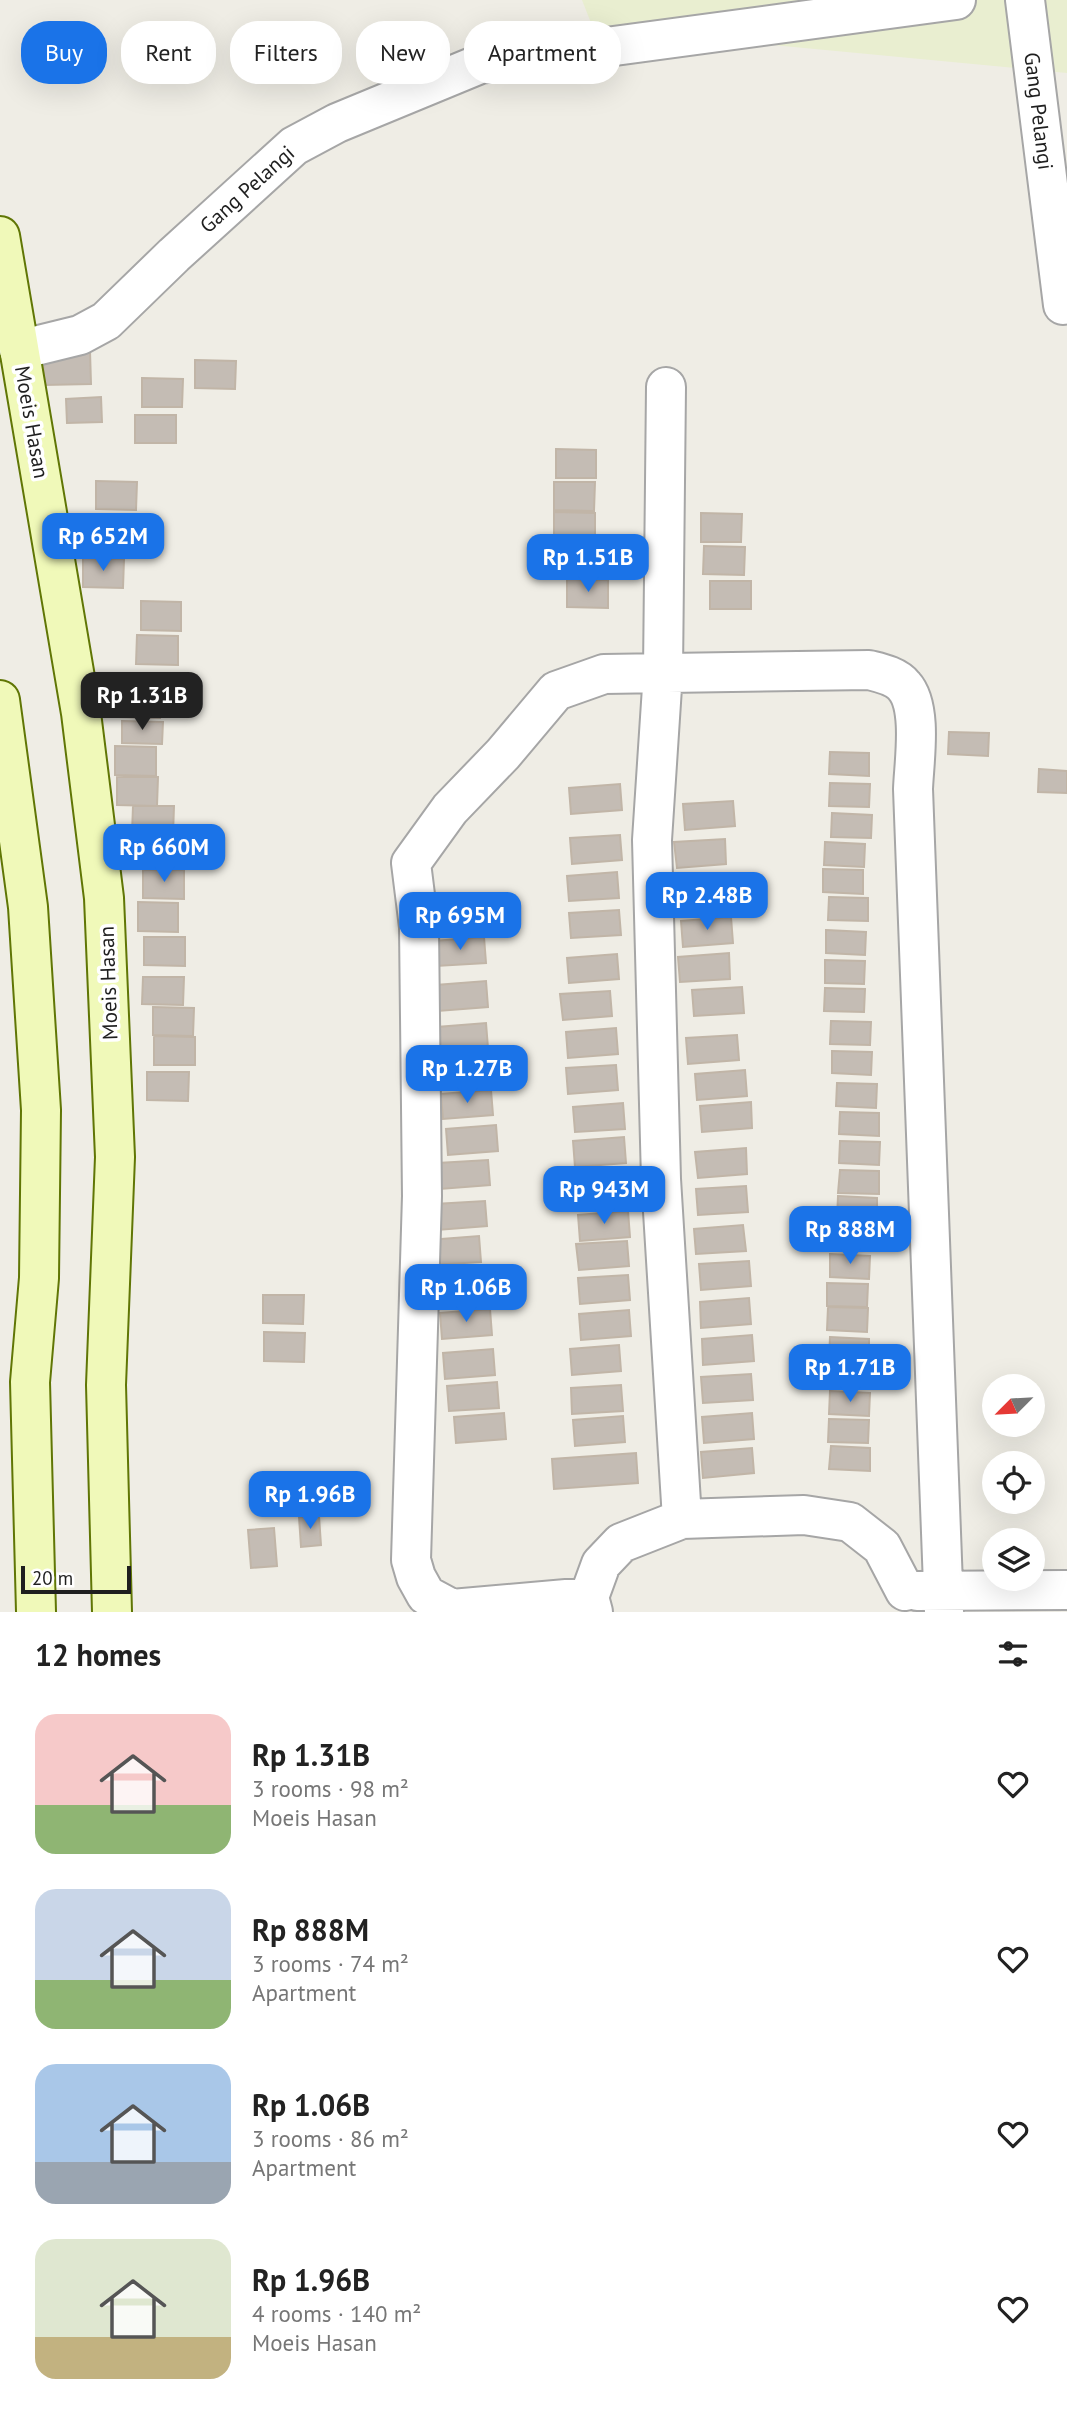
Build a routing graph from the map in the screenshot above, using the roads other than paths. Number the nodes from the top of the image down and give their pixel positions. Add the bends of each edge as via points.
1 (956, 0) edge
2 (1025, 0) edge
3 (0, 236) edge
4 (1063, 305) dead end
5 (19, 350) junction
6 (666, 387) dead end
7 (663, 672) junction
8 (0, 700) edge
9 (682, 1519) junction
10 (1067, 1590) edge
11 (944, 1601) edge
12 (899, 1602) edge
13 (591, 1604) edge
14 (452, 1610) edge
15 (36, 1612) edge
16 (112, 1612) edge

1 - 5 street, Gang Pelangi via 480,64 337,123 294,146 106,321 80,335
2 - 4 street, Gang Pelangi
3 - 5 main road, Moeis Hasan
5 - 16 main road, Moeis Hasan via 81,713 104,898 115,1157 106,1385
6 - 7 street
7 - 9 street via 652,840 661,1179
7 - 11 street via 869,670 905,686 917,718 913,789
7 - 14 street via 604,674 556,691 450,809 411,863 419,927 422,1196 411,1560 426,1595
8 - 15 main road via 28,907 41,1110 39,1279 30,1382
9 - 12 street via 804,1515 850,1522 882,1546
9 - 13 street via 621,1543 601,1564
10 - 11 street
11 - 12 street
13 - 14 street

